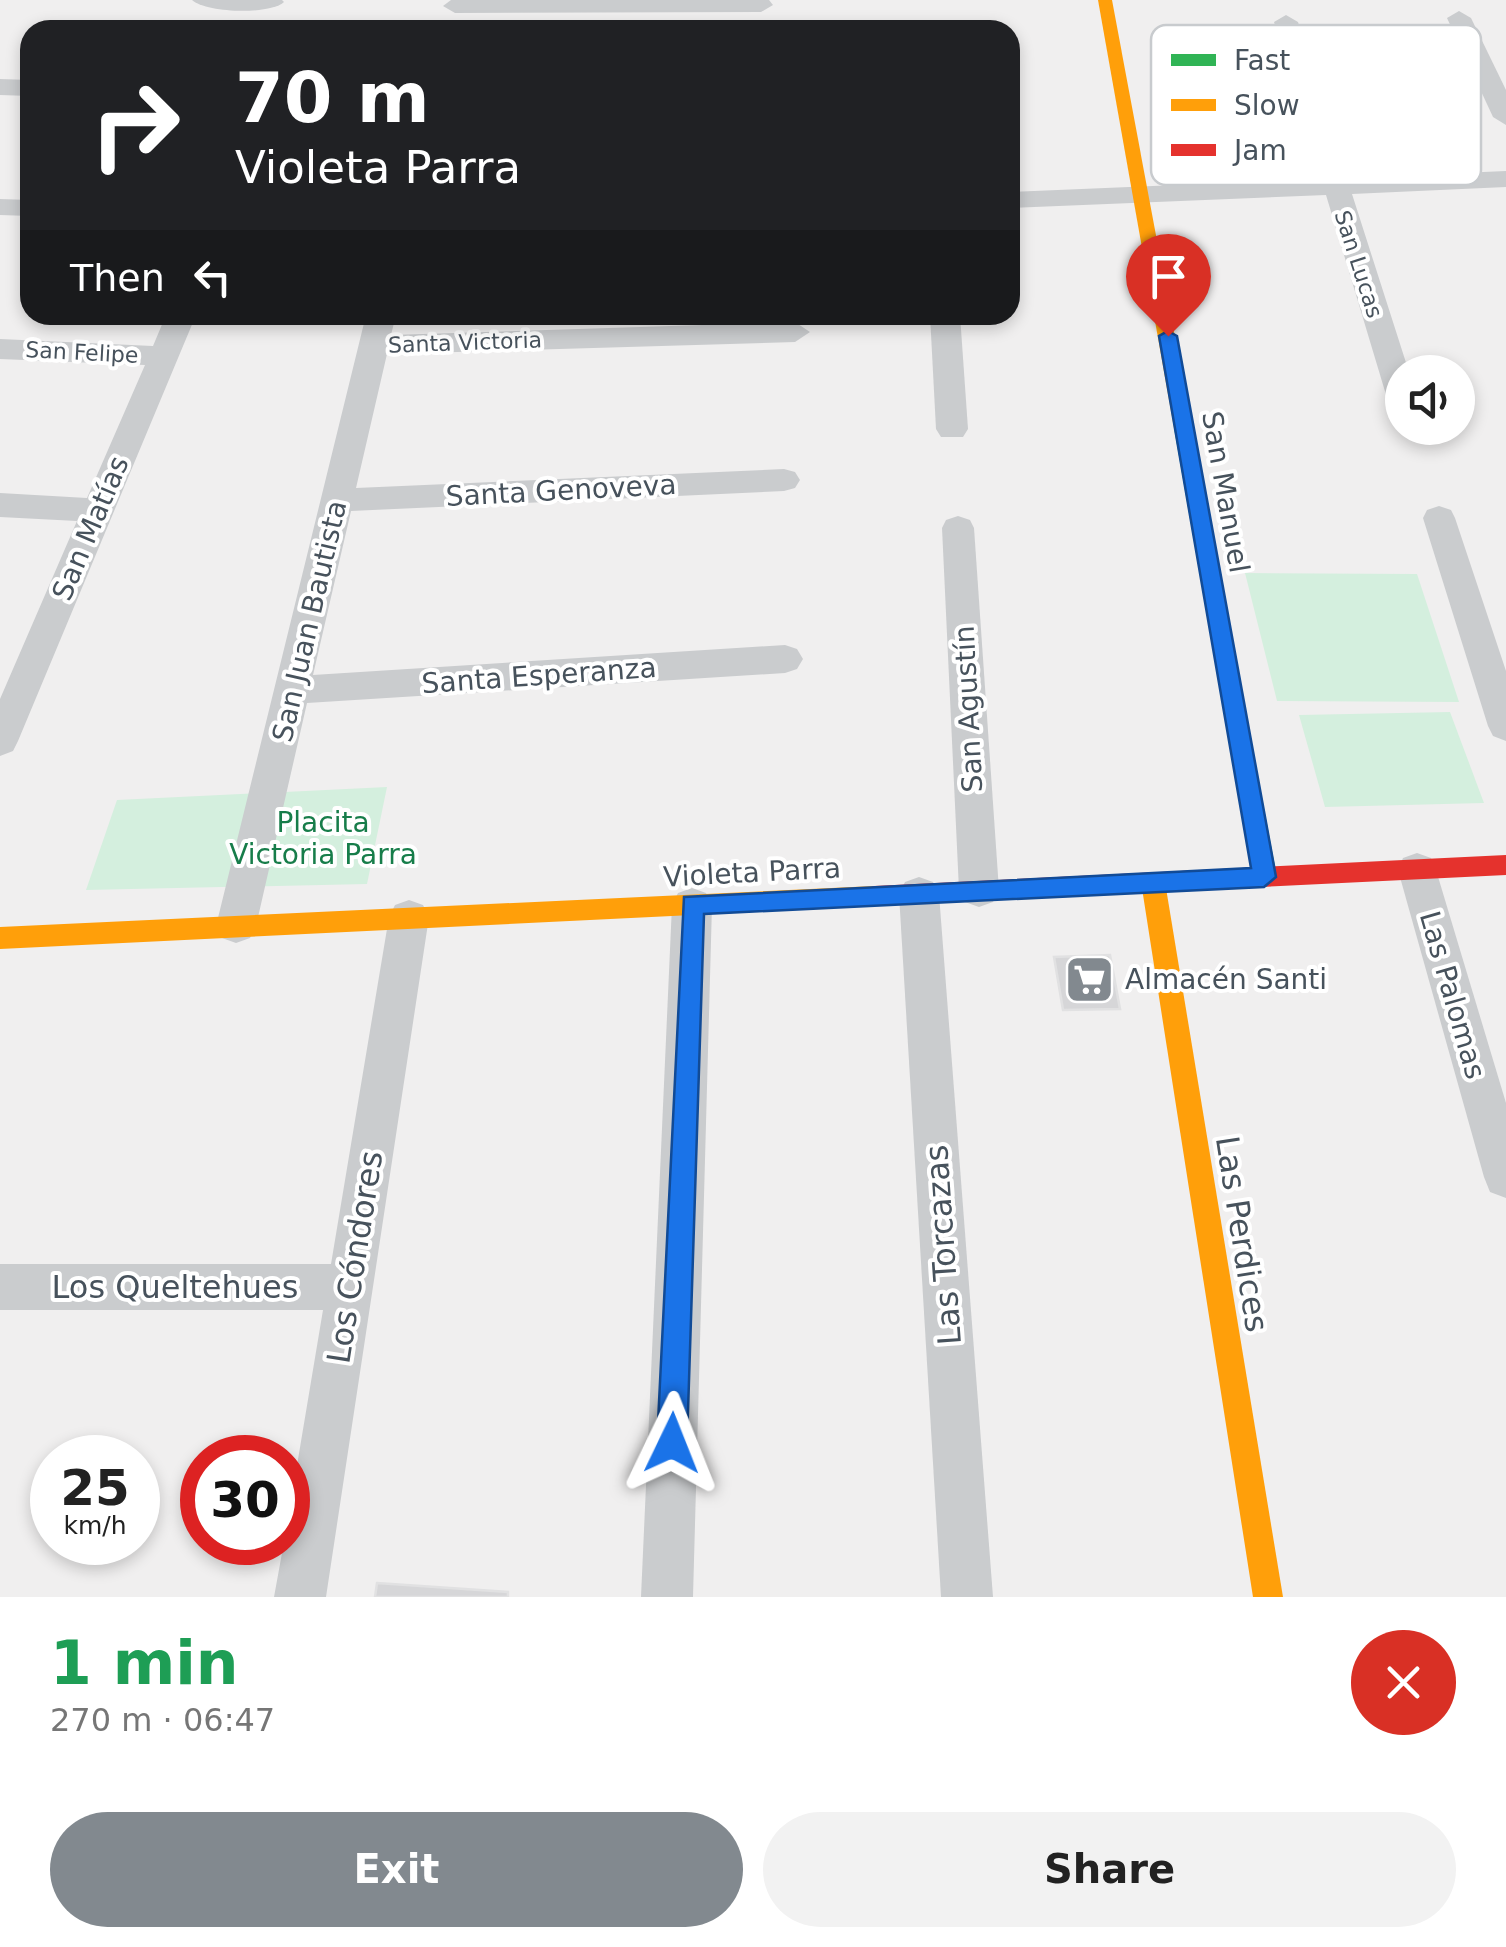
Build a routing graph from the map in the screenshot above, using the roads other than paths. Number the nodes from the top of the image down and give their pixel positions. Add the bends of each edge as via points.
1 (204, 0) edge
2 (1106, 0) edge
3 (272, 2) edge
4 (453, 12) edge
5 (761, 12) edge
6 (1458, 18) dead end
7 (1286, 22) dead end
8 (1287, 25) edge
9 (1461, 25) edge
10 (1481, 65) edge
11 (1506, 117) edge
12 (1506, 179) edge
13 (1481, 180) edge
14 (1333, 185) edge
15 (1391, 185) edge
16 (1334, 188) junction
17 (1142, 195) junction
18 (1020, 200) edge
19 (176, 325) edge
20 (946, 325) edge
21 (378, 330) edge
22 (795, 332) dead end
23 (0, 349) edge
24 (1388, 355) edge
25 (163, 356) junction
26 (952, 428) dead end
27 (784, 480) dead end
28 (338, 500) junction
29 (0, 505) edge
30 (98, 510) junction
31 (1439, 518) dead end
32 (958, 528) dead end
33 (785, 659) dead end
34 (292, 690) junction
35 (10, 692) edge
36 (1506, 726) edge
37 (0, 741) edge
38 (1506, 866) edge
39 (1416, 870) junction
40 (1264, 877) junction
41 (1152, 882) junction
42 (979, 890) junction
43 (919, 894) junction
44 (692, 904) junction
45 (409, 917) junction
46 (236, 926) junction
47 (0, 938) edge
48 (1506, 1177) edge
49 (350, 1287) junction
50 (1, 1292) edge
51 (300, 1597) edge
52 (667, 1597) edge
53 (967, 1597) edge
54 (1268, 1597) edge

1 - 3 street
2 - 17 street, San Manuel
4 - 5 street
6 - 9 street
7 - 8 street, San Lucas
10 - 11 street
12 - 13 street
14 - 16 street, San Lucas
15 - 16 street
16 - 17 street
16 - 24 street, San Lucas
17 - 18 street
17 - 40 street, San Manuel
19 - 25 street, San Matías
20 - 26 street
21 - 22 street, Santa Victoria
21 - 28 street, San Juan Bautista
23 - 25 street, San Felipe
25 - 30 street, San Matías
27 - 28 street, Santa Genoveva
28 - 34 street, San Juan Bautista
29 - 30 street
30 - 35 street, San Matías
31 - 36 street
32 - 42 street, San Agustín
33 - 34 street, Santa Esperanza
34 - 46 street, San Juan Bautista
35 - 37 street, San Matías
38 - 39 street, Violeta Parra
39 - 40 street, Violeta Parra
39 - 48 street, Las Palomas
40 - 41 street, Violeta Parra
41 - 42 street, Violeta Parra
41 - 54 street, Las Perdices
42 - 43 street, Violeta Parra
43 - 44 street, Violeta Parra
43 - 53 street, Las Torcazas
44 - 45 street, Violeta Parra
44 - 52 street
45 - 46 street, Violeta Parra
45 - 49 street, Los Cóndores
46 - 47 street, Violeta Parra
49 - 50 street, Los Queltehues
49 - 51 street, Los Cóndores

